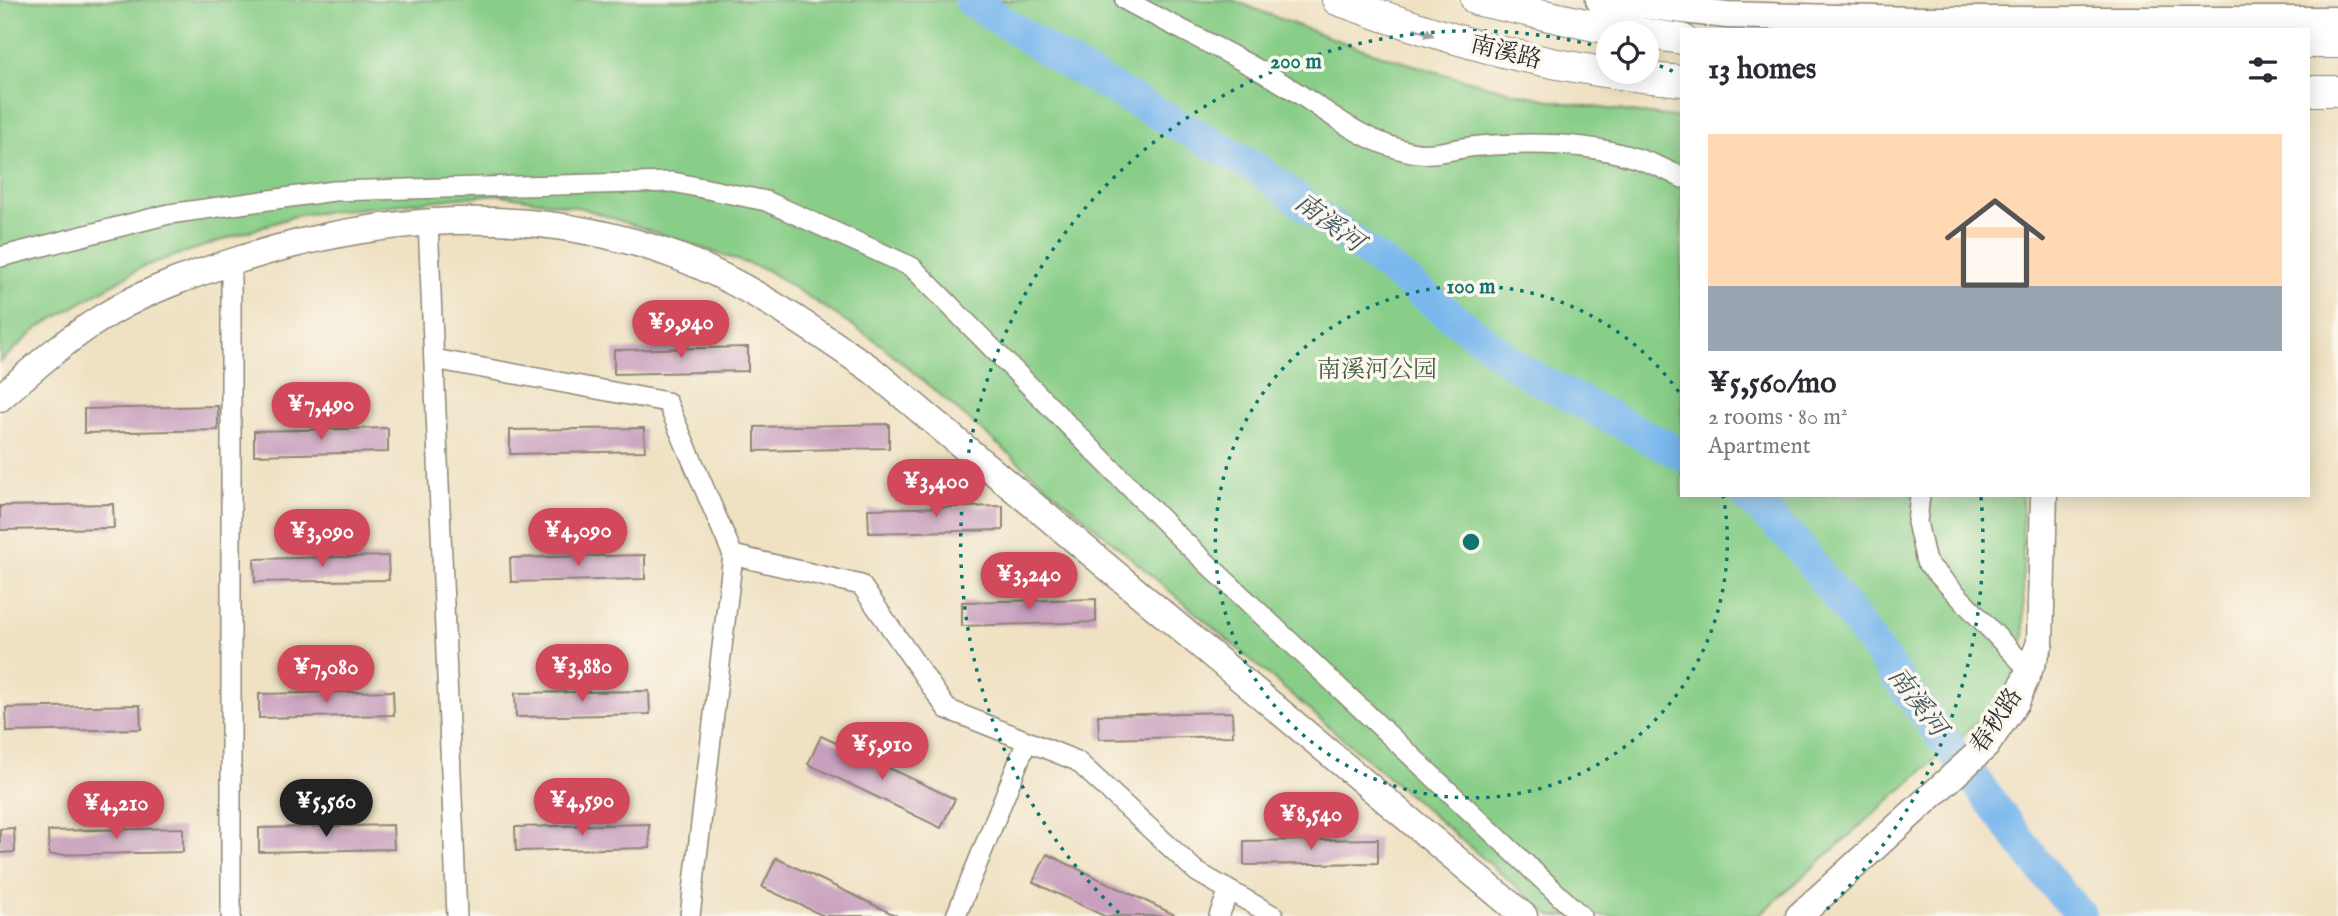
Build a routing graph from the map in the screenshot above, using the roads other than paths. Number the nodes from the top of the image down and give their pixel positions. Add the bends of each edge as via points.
1 (1125, 0) edge
2 (1337, 0) edge
3 (1476, 0) edge
4 (1599, 0) edge
5 (2031, 17) edge
6 (2338, 20) edge
7 (1596, 24) edge
8 (1659, 36) edge
9 (1680, 39) edge
10 (2310, 43) edge
11 (2338, 43) edge
12 (1680, 81) edge
13 (2310, 91) edge
14 (2338, 91) edge
15 (1680, 177) edge
16 (428, 221) junction
17 (0, 257) edge
18 (231, 262) junction
19 (434, 359) junction
20 (0, 398) edge
21 (1920, 497) edge
22 (2044, 497) edge
23 (733, 555) junction
24 (2029, 670) junction
25 (1027, 741) junction
26 (1229, 890) junction
27 (231, 916) edge
28 (457, 916) edge
29 (690, 916) edge
30 (956, 916) edge
31 (1219, 916) edge
32 (1274, 916) edge
33 (1524, 916) edge
34 (1581, 916) edge
35 (1798, 916) edge

1 - 15 street via 1283,84 1358,135 1383,144 1414,153 1523,143 1575,145 1635,157
2 -> 12 main road, 南溪路 via 1434,35 1533,61
3 - 7 main road, 南溪路
4 - 5 street via 1726,15
5 - 6 street
8 - 9 main road
10 - 11 main road
13 - 14 main road
16 - 18 street via 369,226 292,242
16 - 19 street
16 - 33 street via 538,225 677,256 764,299 814,330 872,370
17 - 34 street via 169,214 334,191 673,182 766,201 912,267 1176,534
18 - 20 street via 115,309 62,343
18 - 27 street
19 - 23 street via 667,402
19 - 28 street
21 - 24 street via 1917,522 1926,562
22 - 24 street, 春秋路 via 2040,643
23 - 25 street via 861,585 947,709
23 - 29 street
24 - 35 street, 春秋路 via 2016,702 1986,746
25 - 26 street via 1077,761 1197,872
25 - 30 street
26 - 31 street
26 - 32 street

